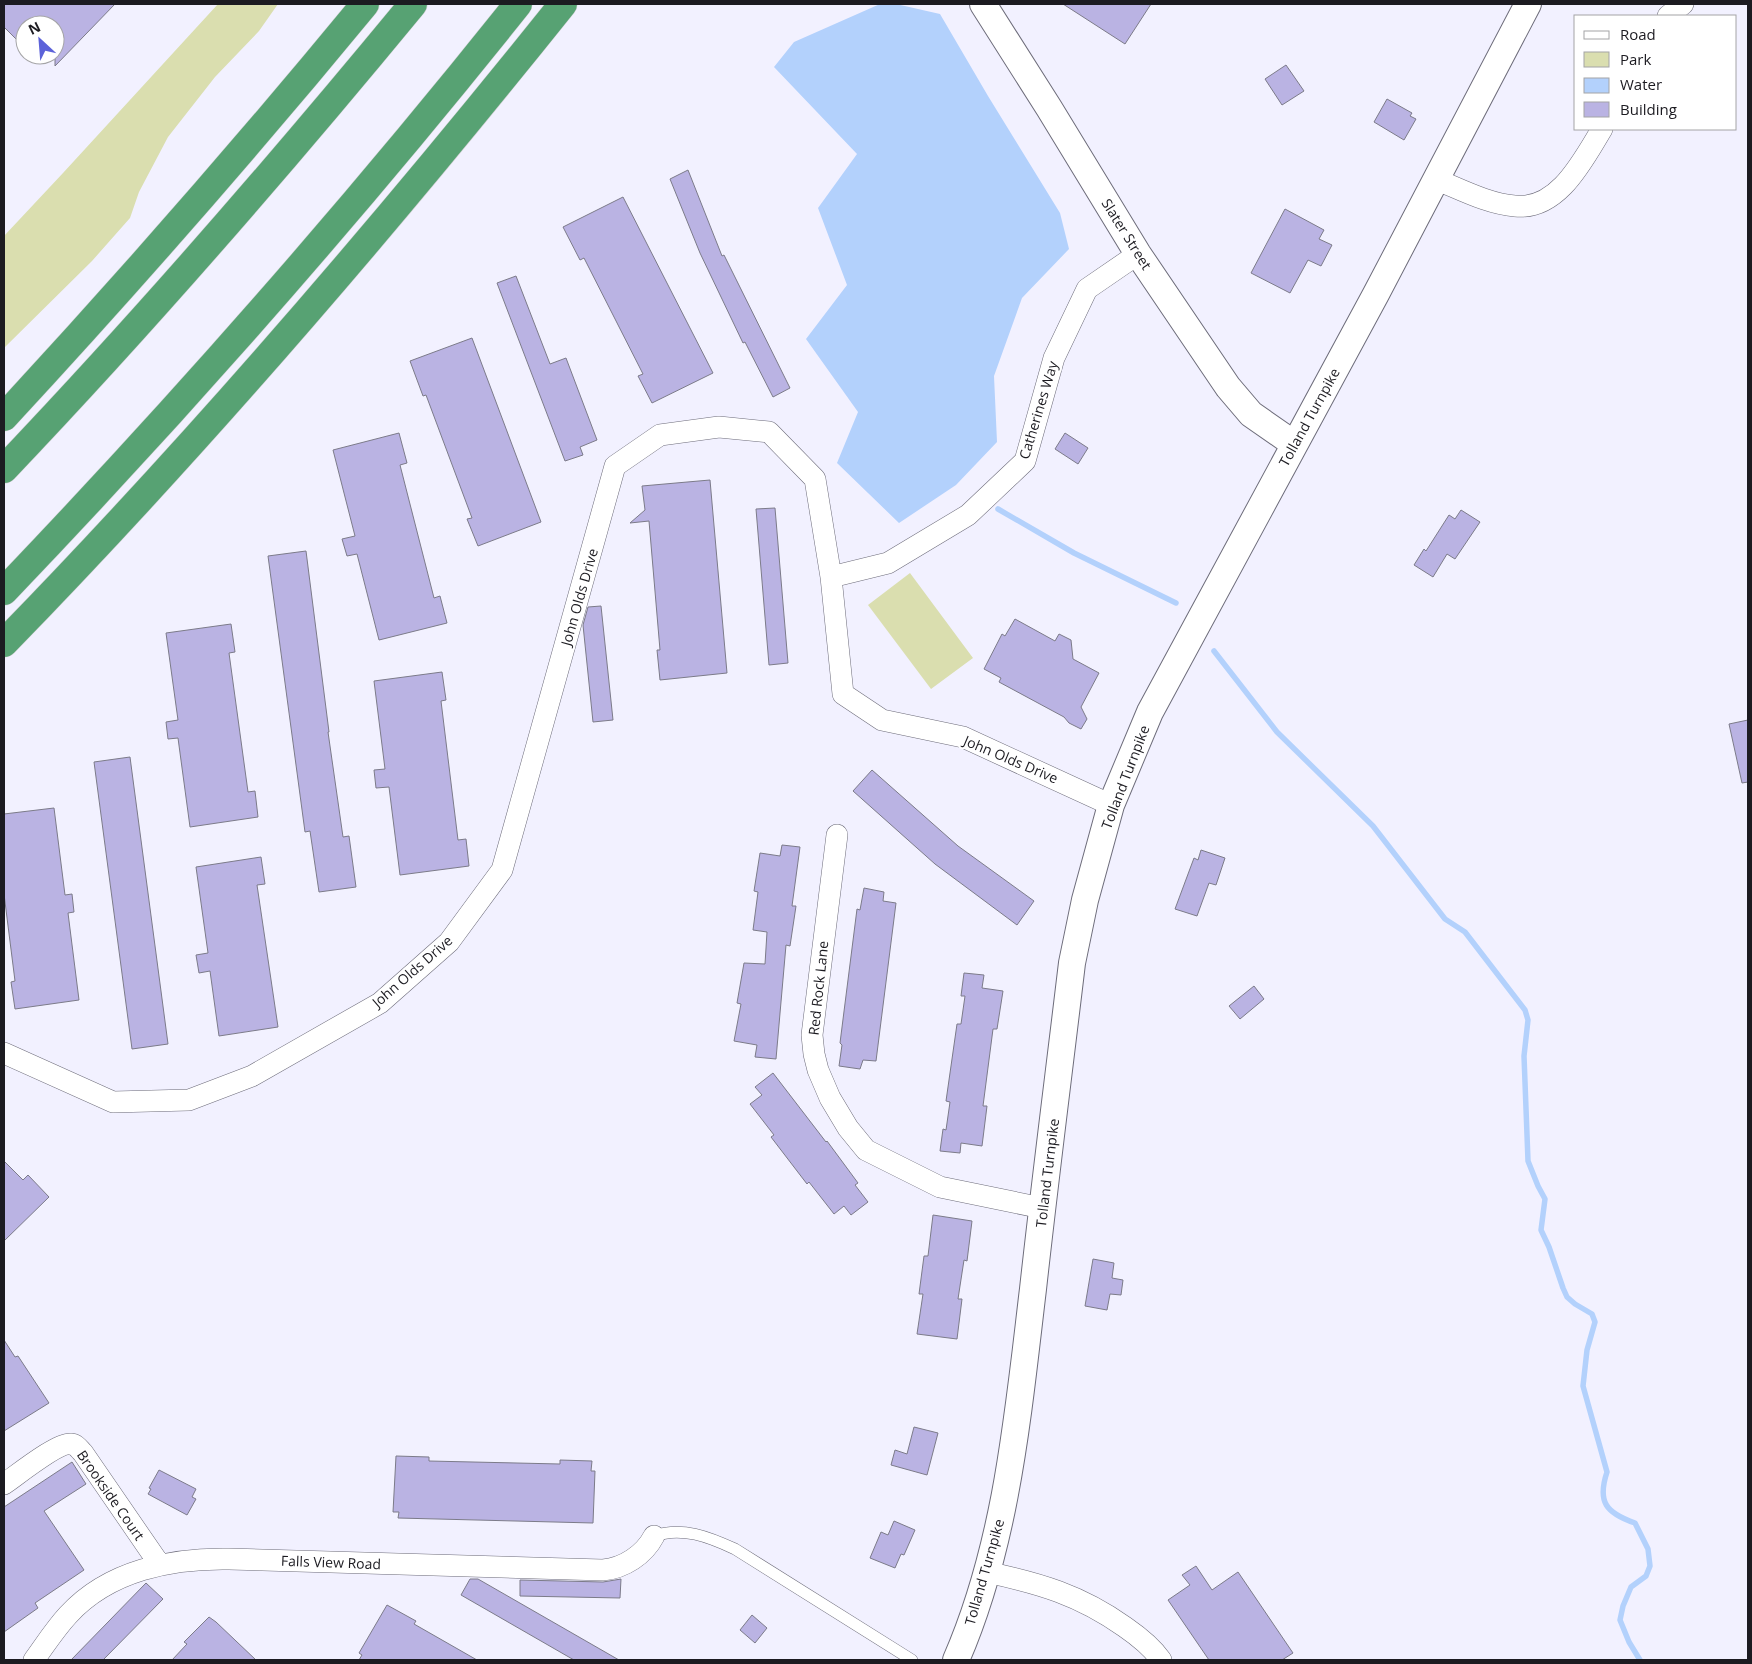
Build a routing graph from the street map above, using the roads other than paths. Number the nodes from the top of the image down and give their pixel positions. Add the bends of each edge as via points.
1 (365, 4) edge
2 (413, 4) edge
3 (518, 4) edge
4 (563, 4) edge
5 (983, 4) edge
6 (1528, 4) edge
7 (1683, 4) edge
8 (1669, 15) edge
9 (1601, 130) edge
10 (1435, 179) junction
11 (1138, 254) junction
12 (4, 417) edge
13 (1294, 444) junction
14 (4, 469) edge
15 (831, 577) junction
16 (4, 590) edge
17 (4, 643) edge
18 (1111, 805) junction
19 (837, 835) dead end
20 (4, 1053) edge
21 (1042, 1208) junction
22 (4, 1484) edge
23 (654, 1536) joint
24 (160, 1565) junction
25 (986, 1572) junction
26 (34, 1660) edge
27 (912, 1660) edge
28 (956, 1660) edge
29 (1161, 1660) edge

1 - 12 highway via 187,215
2 - 14 highway via 201,254
3 - 16 highway via 397,152 234,341
4 - 17 highway via 295,326
5 - 11 street, Slater Street
6 - 10 street, Tolland Turnpike
7 - 8 street
9 - 10 street via 1568,179 1549,197 1534,204 1505,205
10 - 13 street, Tolland Turnpike
11 - 13 street, Slater Street via 1228,387 1251,414
11 - 15 street, Catherines Way via 1087,289 1054,358 1025,461 968,515 888,562
13 - 18 street, Tolland Turnpike via 1150,712
15 - 18 street, John Olds Drive via 843,694 882,720 963,737
15 - 20 street, John Olds Drive via 815,479 769,432 719,427 660,435 615,466 502,870 449,942 380,1003 252,1076 190,1100 113,1102
18 - 21 street, Tolland Turnpike via 1072,963
19 - 21 street, Red Rock Lane via 812,1035 818,1070 830,1098 866,1150 908,1172 940,1186
21 - 25 street, Tolland Turnpike via 1017,1419 997,1536
22 - 24 street, Brookside Court via 57,1448 74,1444
23 - 24 street, Falls View Road via 635,1557 609,1569 220,1559
23 - 27 lane via 686,1532 735,1550
24 - 26 street, Falls View Road via 118,1579 88,1596 68,1614
25 - 28 street, Tolland Turnpike
25 - 29 street via 1075,1597 1133,1632

